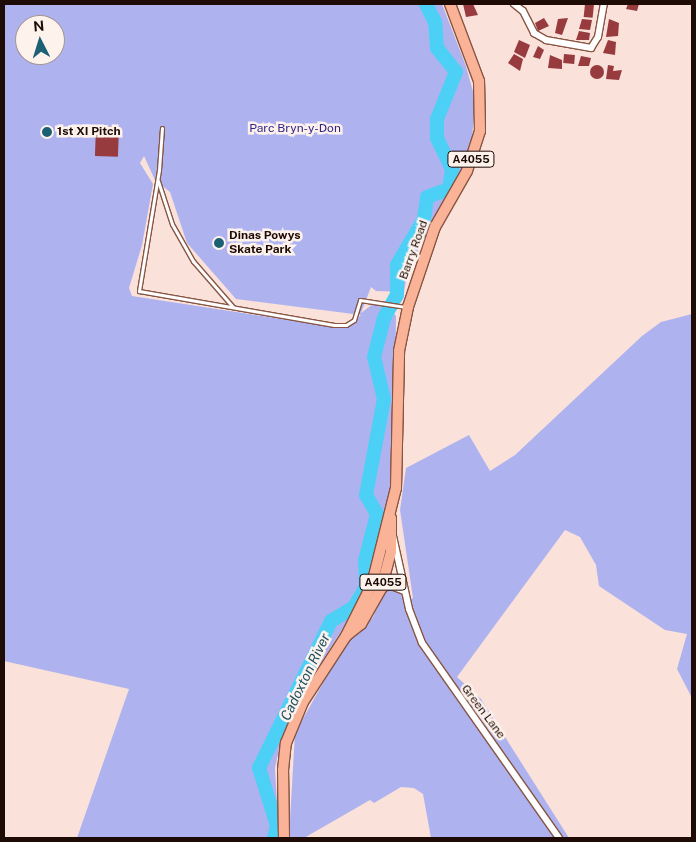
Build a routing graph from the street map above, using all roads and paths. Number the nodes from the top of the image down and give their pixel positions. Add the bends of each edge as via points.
1 (450, 4) edge
2 (514, 4) edge
3 (604, 4) edge
4 (162, 128) dead end
5 (158, 180) junction
6 (407, 307) junction
7 (234, 308) junction
8 (391, 517) junction
9 (393, 536) junction
10 (389, 562) junction
11 (402, 565) junction
12 (377, 566) junction
13 (381, 589) junction
14 (404, 591) junction
15 (346, 636) junction
16 (284, 838) edge
17 (559, 838) edge

1 - 6 main road, Barry Road / A4055 via 479,81 480,130 467,171 435,227
2 - 3 street via 522,11 534,34 591,48 598,37
4 - 5 lane
5 - 7 lane via 172,224 193,261
5 - 7 lane via 139,291
6 - 7 lane via 360,300 354,320 346,325
6 - 8 main road, Barry Road / A4055 via 400,351 398,470
8 - 9 main road, Barry Road / A4055
8 - 12 main road, Barry Road / A4055
9 - 10 main road, Barry Road / A4055
9 - 11 street, Green Lane
10 - 11 street
10 - 12 street
10 - 13 main road, Barry Road / A4055
11 - 14 street, Green Lane
12 - 15 main road, Barry Road / A4055
13 - 14 street via 391,586
13 - 15 main road, Barry Road / A4055 via 362,624
14 - 17 street, Green Lane via 422,643
15 - 16 main road, Barry Road / A4055 via 303,702 286,743 282,770

